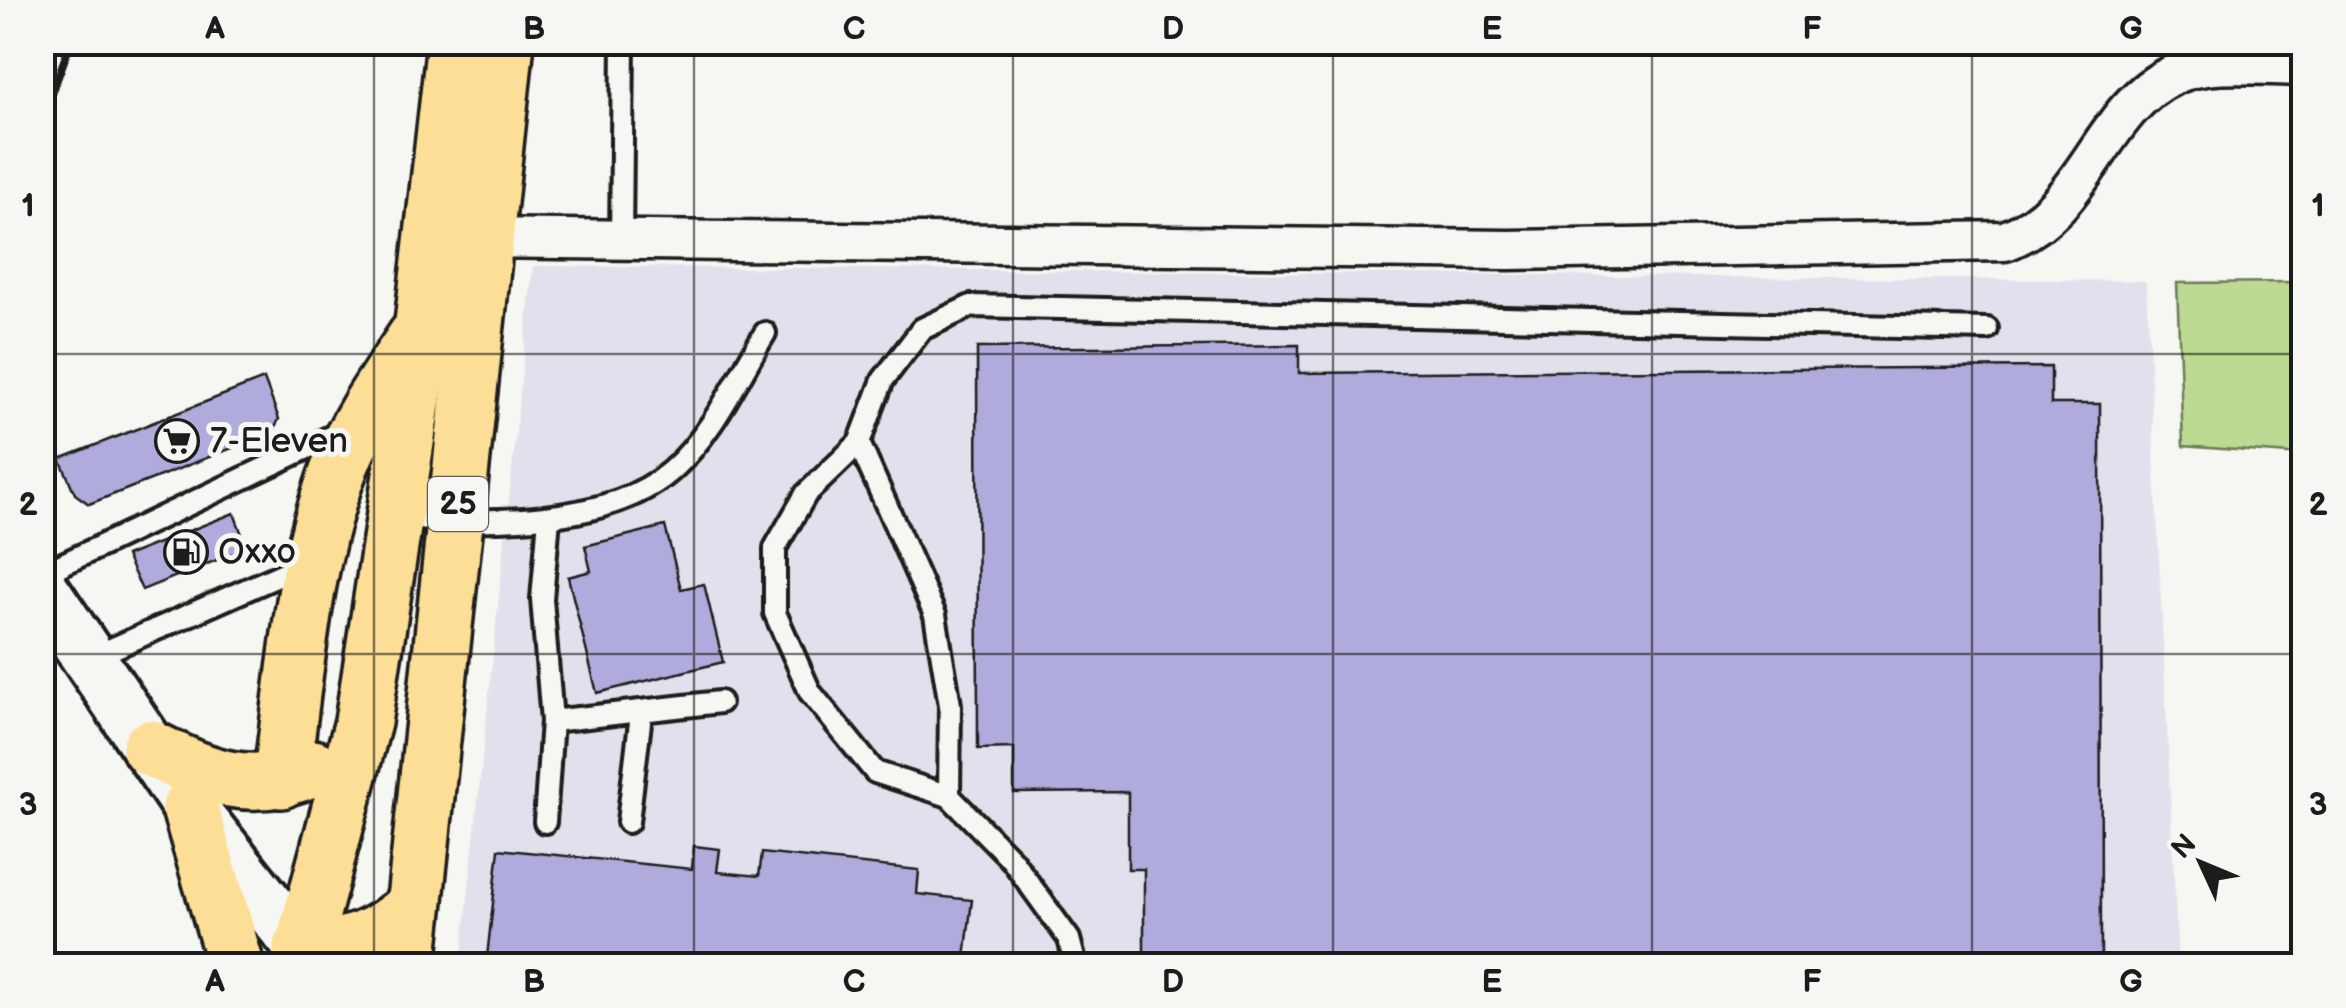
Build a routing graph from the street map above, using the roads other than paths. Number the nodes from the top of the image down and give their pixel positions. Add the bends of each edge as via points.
1 (455, 42) edge
2 (506, 42) edge
3 (623, 42) edge
4 (2304, 66) edge
5 (486, 238) junction
6 (621, 241) junction
7 (422, 328) junction
8 (1987, 330) dead end
9 (764, 333) dead end
10 (360, 423) junction
11 (859, 444) junction
12 (396, 518) junction
13 (550, 518) junction
14 (456, 521) junction
15 (313, 560) junction
16 (42, 574) edge
17 (42, 590) edge
18 (89, 659) junction
19 (720, 702) dead end
20 (641, 714) junction
21 (552, 721) junction
22 (363, 722) junction
23 (150, 748) junction
24 (281, 780) junction
25 (949, 796) junction
26 (190, 808) junction
27 (545, 822) dead end
28 (628, 822) dead end
29 (414, 906) junction
30 (303, 959) edge
31 (236, 966) edge
32 (408, 966) edge
33 (1076, 966) edge

1 - 7 main road, 25
2 - 5 main road, 25
3 - 6 lane
4 - 6 street via 2194,68 2155,86 2065,201 2032,231 2005,240 1509,250
5 - 6 street
5 - 14 main road, 25
7 - 10 main road
7 - 12 main road, 25
8 - 11 lane via 972,306 922,329 883,380
9 - 13 lane via 706,432 670,472 630,495
10 - 15 main road
10 - 16 lane
11 - 25 lane via 935,615 950,704
11 - 25 lane via 806,494 775,548 775,613 810,692 875,772
12 - 14 lane
12 - 22 main road, 25
13 - 14 lane
13 - 21 lane via 543,637
14 - 29 main road, 25
15 - 18 lane
15 - 24 main road
17 - 18 main road
18 - 23 main road
19 - 20 lane
20 - 21 lane
20 - 28 lane
21 - 27 lane
22 - 24 main road via 311,769
22 - 30 main road, 25
23 - 24 main road via 216,780
23 - 26 main road
25 - 33 lane via 1012,860 1068,939
26 - 30 main road
26 - 31 main road
29 - 30 main road via 372,938
29 - 32 main road, 25

